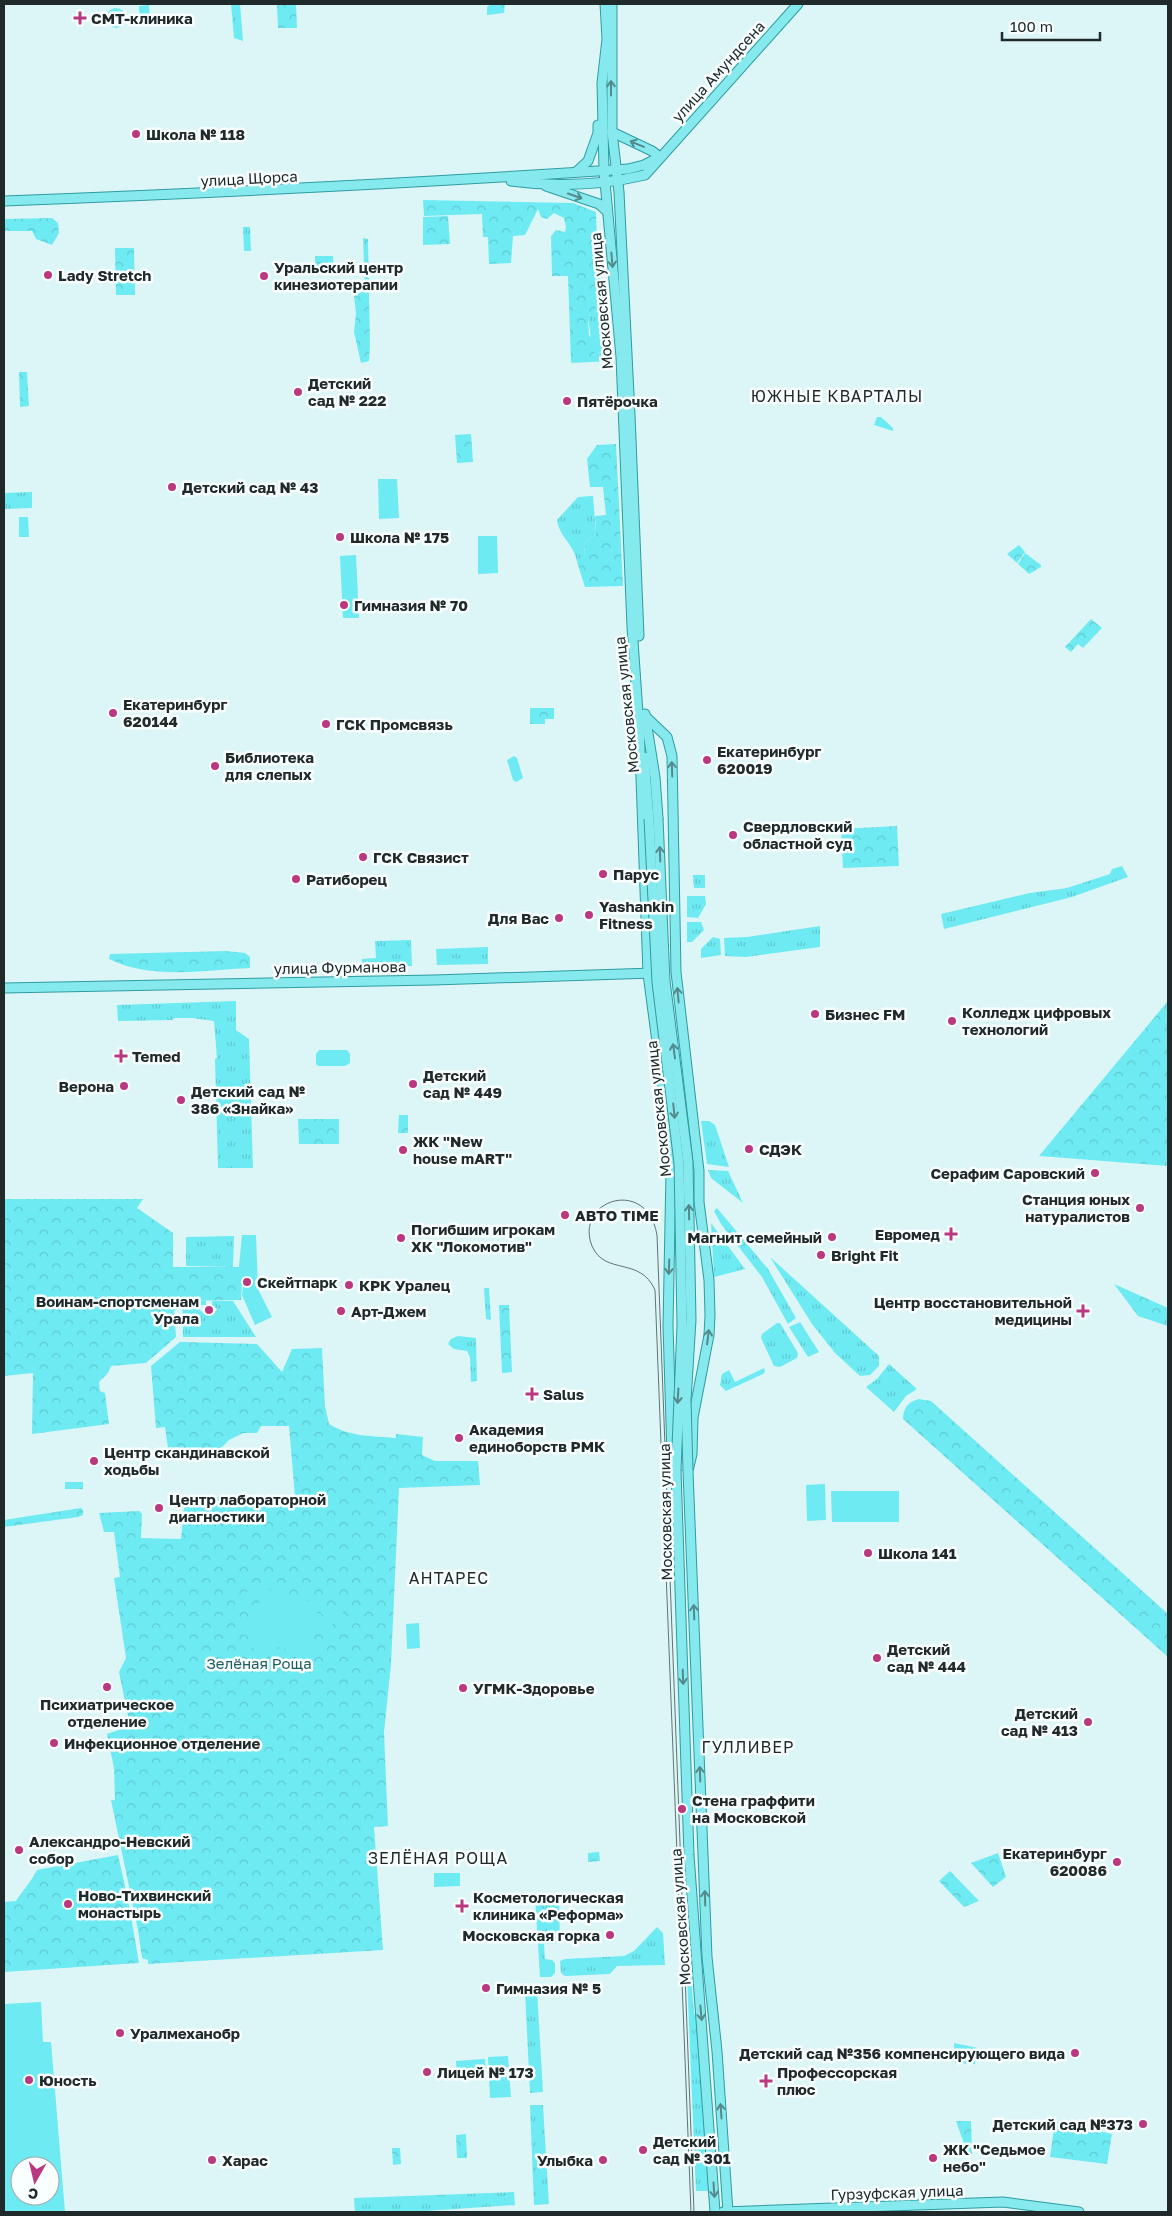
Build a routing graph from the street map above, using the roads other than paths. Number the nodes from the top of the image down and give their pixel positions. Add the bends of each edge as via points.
1 (605, 4) edge
2 (612, 4) edge
3 (798, 4) edge
4 (602, 83) junction
5 (612, 132) junction
6 (660, 157) junction
7 (615, 170) junction
8 (604, 171) junction
9 (576, 173) junction
10 (496, 179) junction
11 (616, 181) junction
12 (605, 182) junction
13 (541, 184) junction
14 (4, 201) edge
15 (607, 211) junction
16 (642, 719) junction
17 (654, 818) junction
18 (676, 972) junction
19 (648, 974) junction
20 (4, 988) edge
21 (676, 1471) junction
22 (688, 1471) junction
23 (707, 1946) junction
24 (695, 1947) junction
25 (715, 2212) edge
26 (728, 2212) edge
27 (1079, 2212) edge

1 - 4 main road, Московская улица via 607,33
5 -> 2 main road, Московская улица
3 - 6 main road, улица Амундсена
4 - 8 main road, Московская улица
4 - 9 main road via 598,93 598,133 587,165
6 -> 5 main road
5 - 7 main road, Московская улица
6 - 7 main road, улица Щорса via 636,168
6 - 11 main road, улица Щорса via 645,175
7 - 8 main road, улица Щорса
7 - 11 main road, Московская улица
8 - 9 main road, улица Щорса
8 - 12 main road, Московская улица
9 - 10 main road, улица Щорса
10 - 13 main road, улица Щорса
10 - 14 main road, улица Щорса
11 - 12 main road, улица Щорса
11 - 16 main road, Московская улица via 630,415
12 - 13 main road, улица Щорса
12 - 15 main road, Московская улица
13 -> 15 main road via 599,204
15 -> 16 main road, Московская улица via 621,357 632,627
16 - 17 main road, Московская улица
18 -> 16 main road via 671,747 667,737
16 - 19 main road, Московская улица
17 -> 21 main road, Московская улица, bridge via 657,982 680,1182 682,1325
22 -> 17 main road, Московская улица, bridge via 686,1400 691,1320 688,1162 665,981
18 - 19 main road, улица Фурманова
22 -> 18 main road, bridge via 710,1315 699,1171
19 - 20 main road, улица Фурманова
19 -> 21 main road, Московская улица, bridge via 665,1102 671,1184 668,1326 672,1456
21 -> 24 main road, Московская улица
23 -> 22 main road, Московская улица
23 - 24 main road
26 -> 23 main road, Московская улица
24 -> 25 main road, Московская улица
25 - 26 main road, Гурзуфская улица
26 - 27 main road, Гурзуфская улица via 1003,2202

